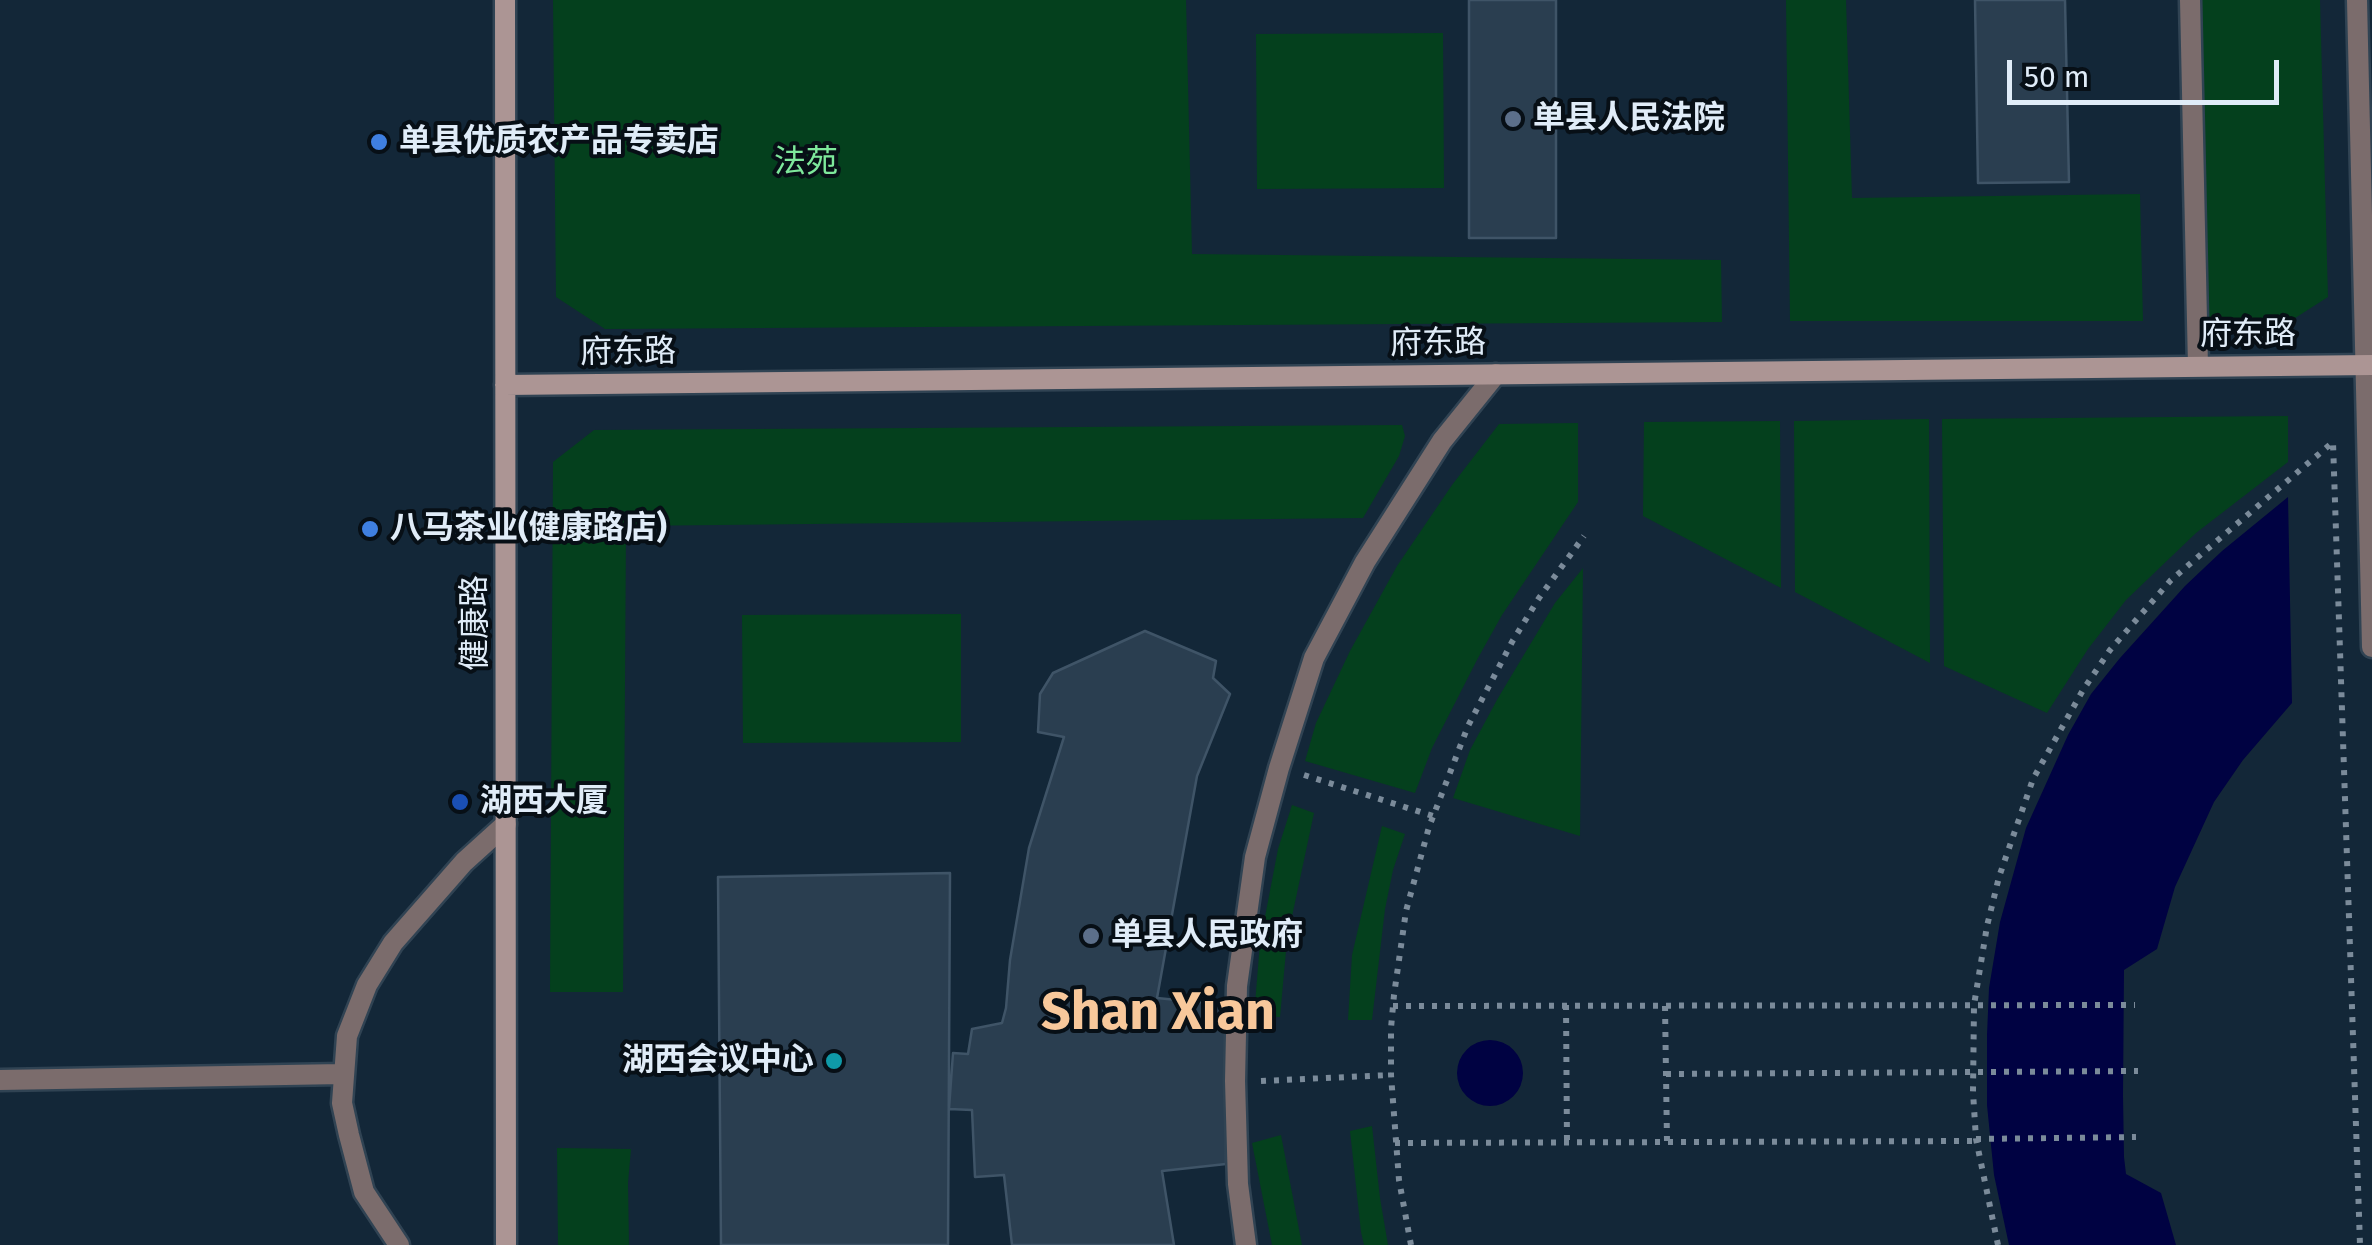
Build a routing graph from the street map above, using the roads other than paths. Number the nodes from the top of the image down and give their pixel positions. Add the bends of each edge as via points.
1 (505, 0) edge
2 (2190, 0) edge
3 (2358, 0) edge
4 (2369, 364) edge
5 (2198, 366) junction
6 (1496, 374) junction
7 (506, 385) junction
8 (2372, 647) edge
9 (506, 824) junction
10 (342, 1074) junction
11 (0, 1080) edge
12 (399, 1245) edge
13 (506, 1245) edge
14 (1246, 1245) edge

1 - 7 street, 健康路
2 - 5 street
3 - 4 street
4 - 5 street, 府东路
4 - 8 street
5 - 6 street, 府东路
6 - 7 street, 府东路
6 - 14 street via 1442,441 1365,562 1314,658 1280,768 1255,857 1237,986 1238,1184
7 - 9 street, 健康路
9 - 10 street via 393,943 347,1036
9 - 13 street, 健康路
10 - 11 street
10 - 12 street via 342,1104 364,1192

